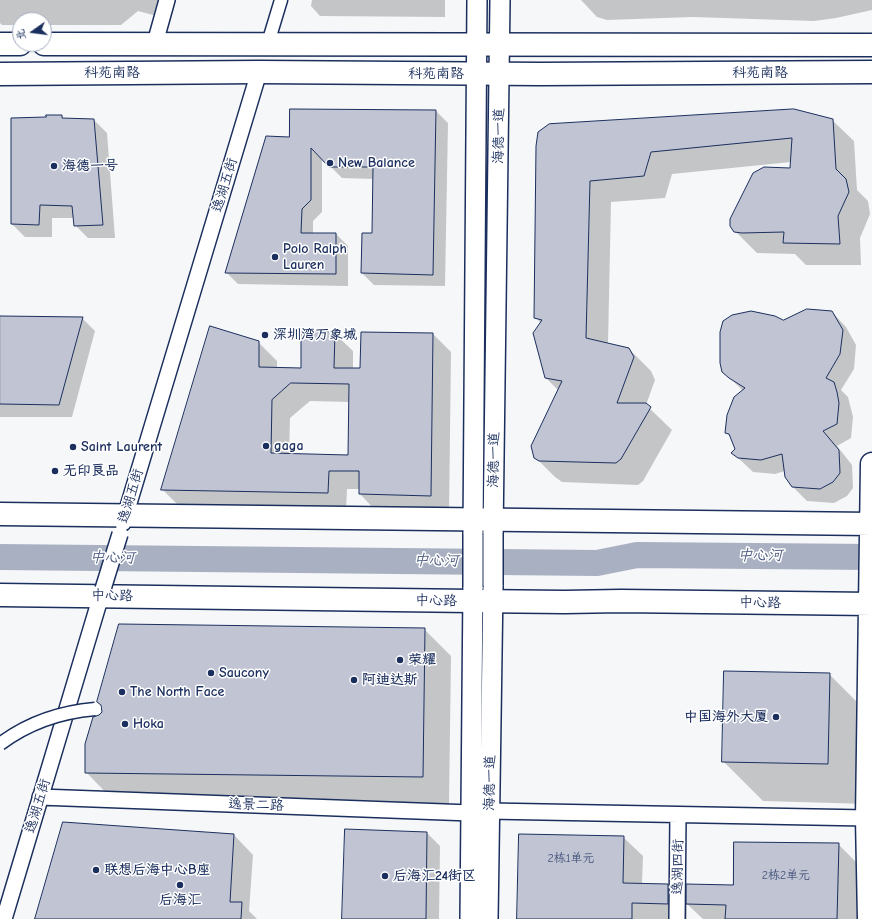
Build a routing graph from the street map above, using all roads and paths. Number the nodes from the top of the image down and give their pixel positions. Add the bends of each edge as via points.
1 (167, 0) edge
2 (281, 0) edge
3 (477, 0) edge
4 (500, 0) edge
5 (155, 43) junction
6 (268, 43) junction
7 (0, 44) edge
8 (12, 44) edge
9 (52, 44) edge
10 (308, 44) junction
11 (477, 44) junction
12 (500, 44) junction
13 (872, 45) edge
14 (259, 72) junction
15 (872, 72) edge
16 (308, 73) junction
17 (0, 74) edge
18 (477, 74) junction
19 (500, 74) junction
20 (872, 464) edge
21 (0, 514) edge
22 (123, 525) junction
23 (483, 527) junction
24 (872, 528) edge
25 (102, 593) junction
26 (482, 594) junction
27 (0, 595) edge
28 (871, 600) edge
29 (95, 709) dead end
30 (0, 744) edge
31 (40, 797) junction
32 (480, 812) junction
33 (678, 815) junction
34 (867, 818) junction
35 (870, 893) edge
36 (4, 919) edge
37 (470, 919) edge
38 (488, 919) edge
39 (677, 919) edge
40 (869, 919) edge

1 - 5 street
2 - 6 street
3 - 11 street, 海德一道
4 - 12 street, 海德一道
5 - 6 main road, 科苑南路
5 - 9 main road, 科苑南路
6 - 10 main road, 科苑南路
7 - 8 main road
10 - 11 main road, 科苑南路
10 - 16 main road
11 - 12 main road, 科苑南路
11 - 18 street, 海德一道
12 - 13 main road, 科苑南路
12 - 19 street, 海德一道
14 - 16 main road, 科苑南路
14 - 17 main road, 科苑南路
14 - 22 street, 逸湖五街
15 - 19 main road, 科苑南路
16 - 18 main road, 科苑南路
18 - 19 main road, 科苑南路
18 - 23 street, 海德一道
19 - 23 street, 海德一道
20 - 24 main road
21 - 22 main road
22 - 23 main road
22 - 25 street, 逸湖五街, bridge
23 - 24 main road
23 - 26 street, 海德一道, bridge
24 - 28 main road
25 - 26 main road, 中心路
25 - 27 main road, 中心路
25 - 31 street, 逸湖五街
26 - 28 main road, 中心路 via 621,601
26 - 32 street, 海德一道
28 - 34 main road
29 - 30 street, bridge via 46,719 14,734
31 - 32 street, 逸景二路
31 - 36 street, 逸湖五街
32 - 33 street, 逸景二路
32 - 37 street, 海德一道
32 - 38 street, 海德一道
33 - 34 street, 逸景二路
33 - 39 street, 逸湖四街
34 - 35 main road
35 - 40 main road

